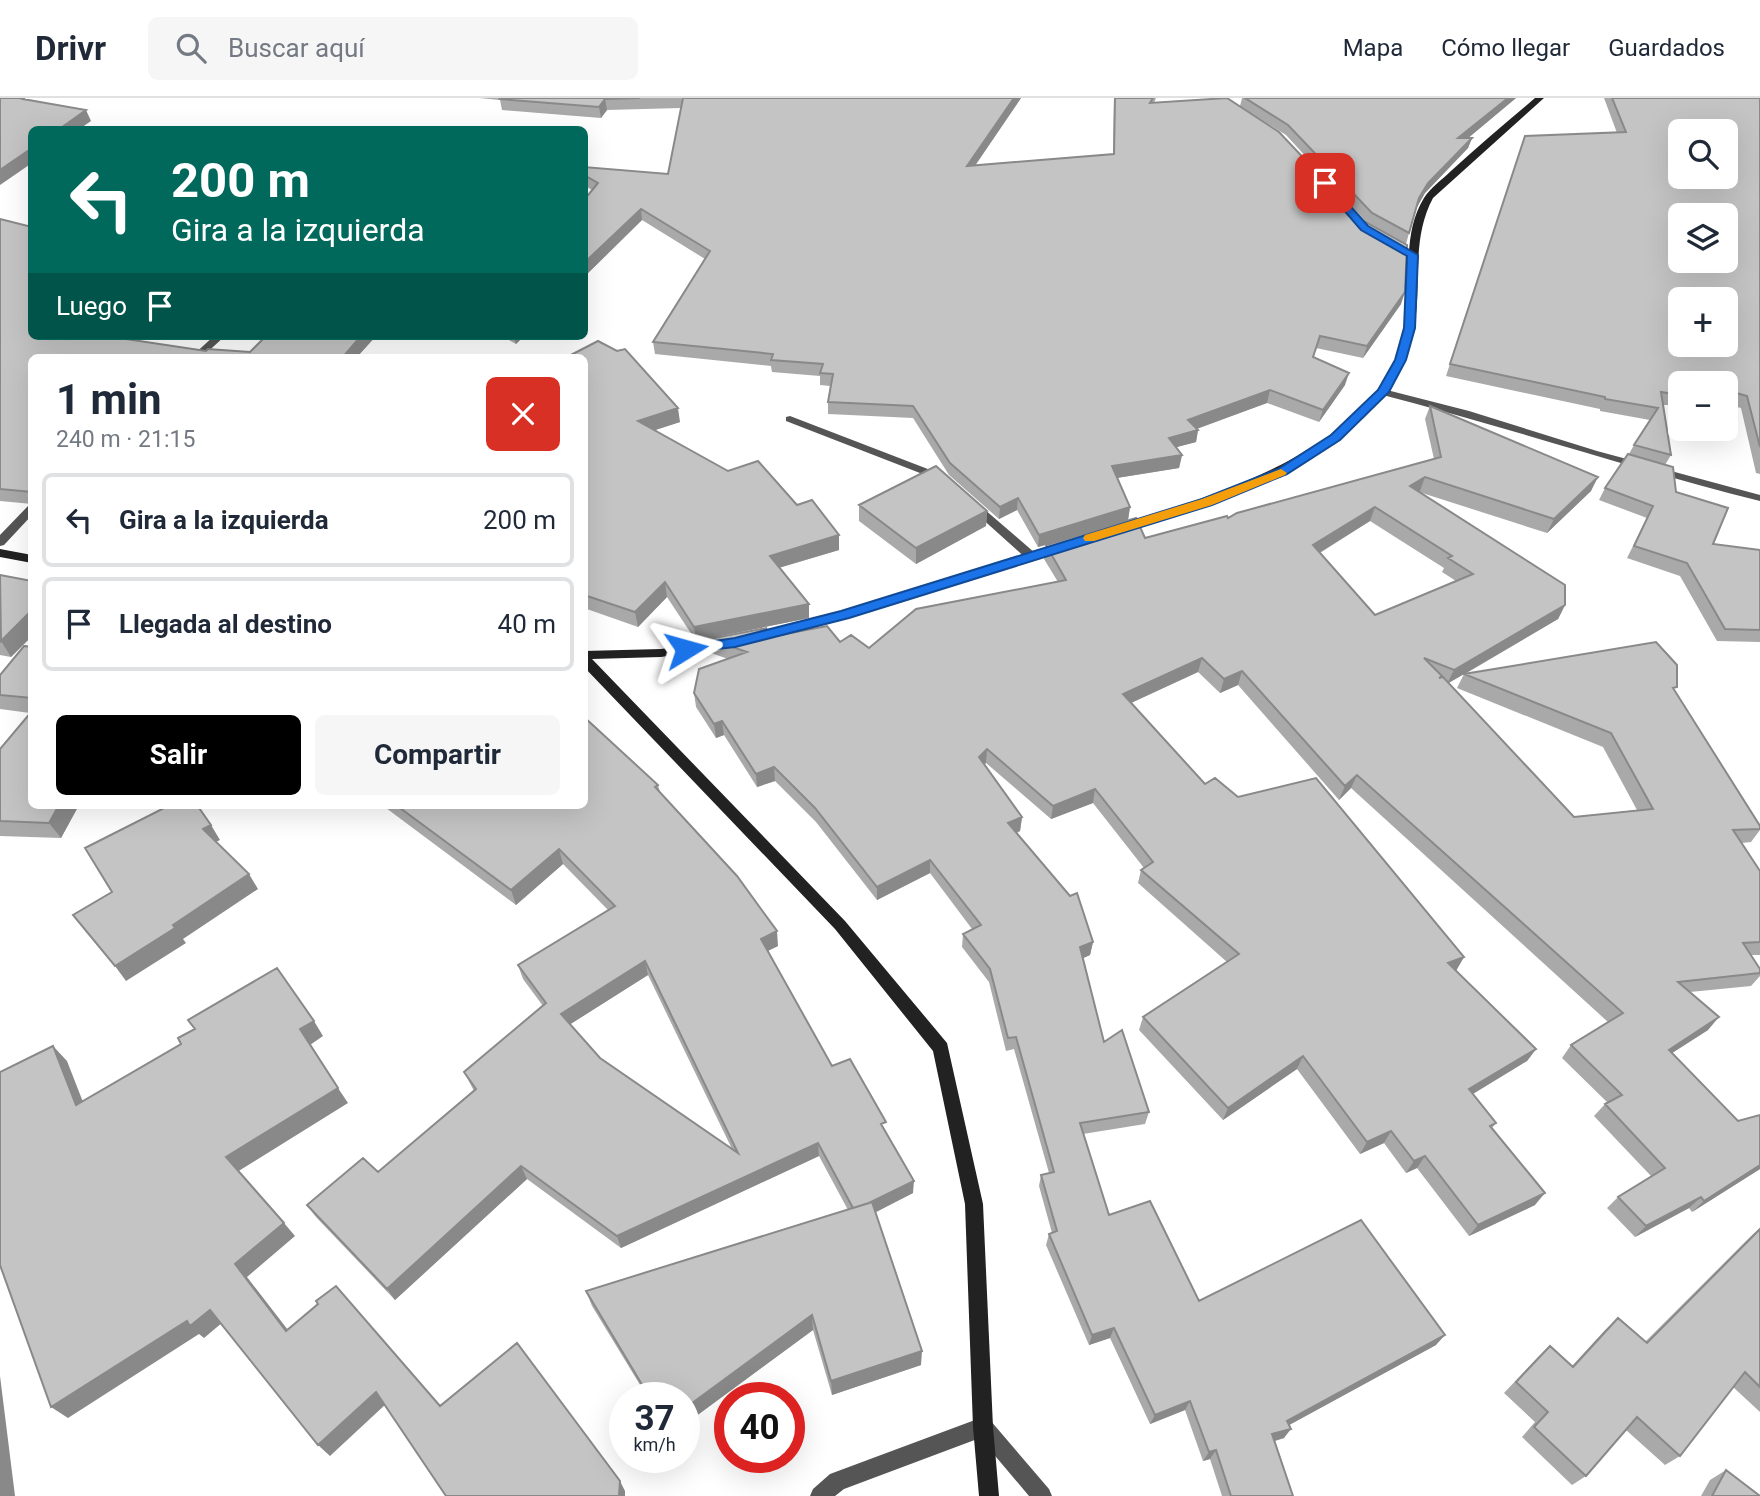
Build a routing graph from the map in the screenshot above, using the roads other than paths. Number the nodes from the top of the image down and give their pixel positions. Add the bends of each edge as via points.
1 (1540, 98) edge
2 (1401, 249) edge
3 (1413, 255) junction
4 (215, 340) edge
5 (199, 354) edge
6 (1383, 392) junction
7 (790, 419) dead end
8 (952, 487) edge
9 (962, 496) edge
10 (1760, 498) edge
11 (28, 512) edge
12 (1107, 533) edge
13 (0, 542) edge
14 (1069, 544) edge
15 (0, 553) edge
16 (1031, 556) junction
17 (28, 558) edge
18 (588, 657) edge
19 (588, 661) edge
20 (983, 1427) junction
21 (820, 1496) edge
22 (989, 1496) edge
23 (1042, 1496) edge

1 - 3 street via 1430,197 1422,211
2 - 3 street
3 - 6 street via 1410,328
4 - 5 street
6 - 10 street
6 - 12 street via 1336,438 1283,472
7 - 8 street via 942,478
9 - 16 street
11 - 13 street
14 - 16 street
15 - 17 street
16 - 18 street via 844,615 735,642 661,653
19 - 20 street via 840,925 942,1048 974,1204
20 - 21 street via 838,1481
20 - 22 street
20 - 23 street

